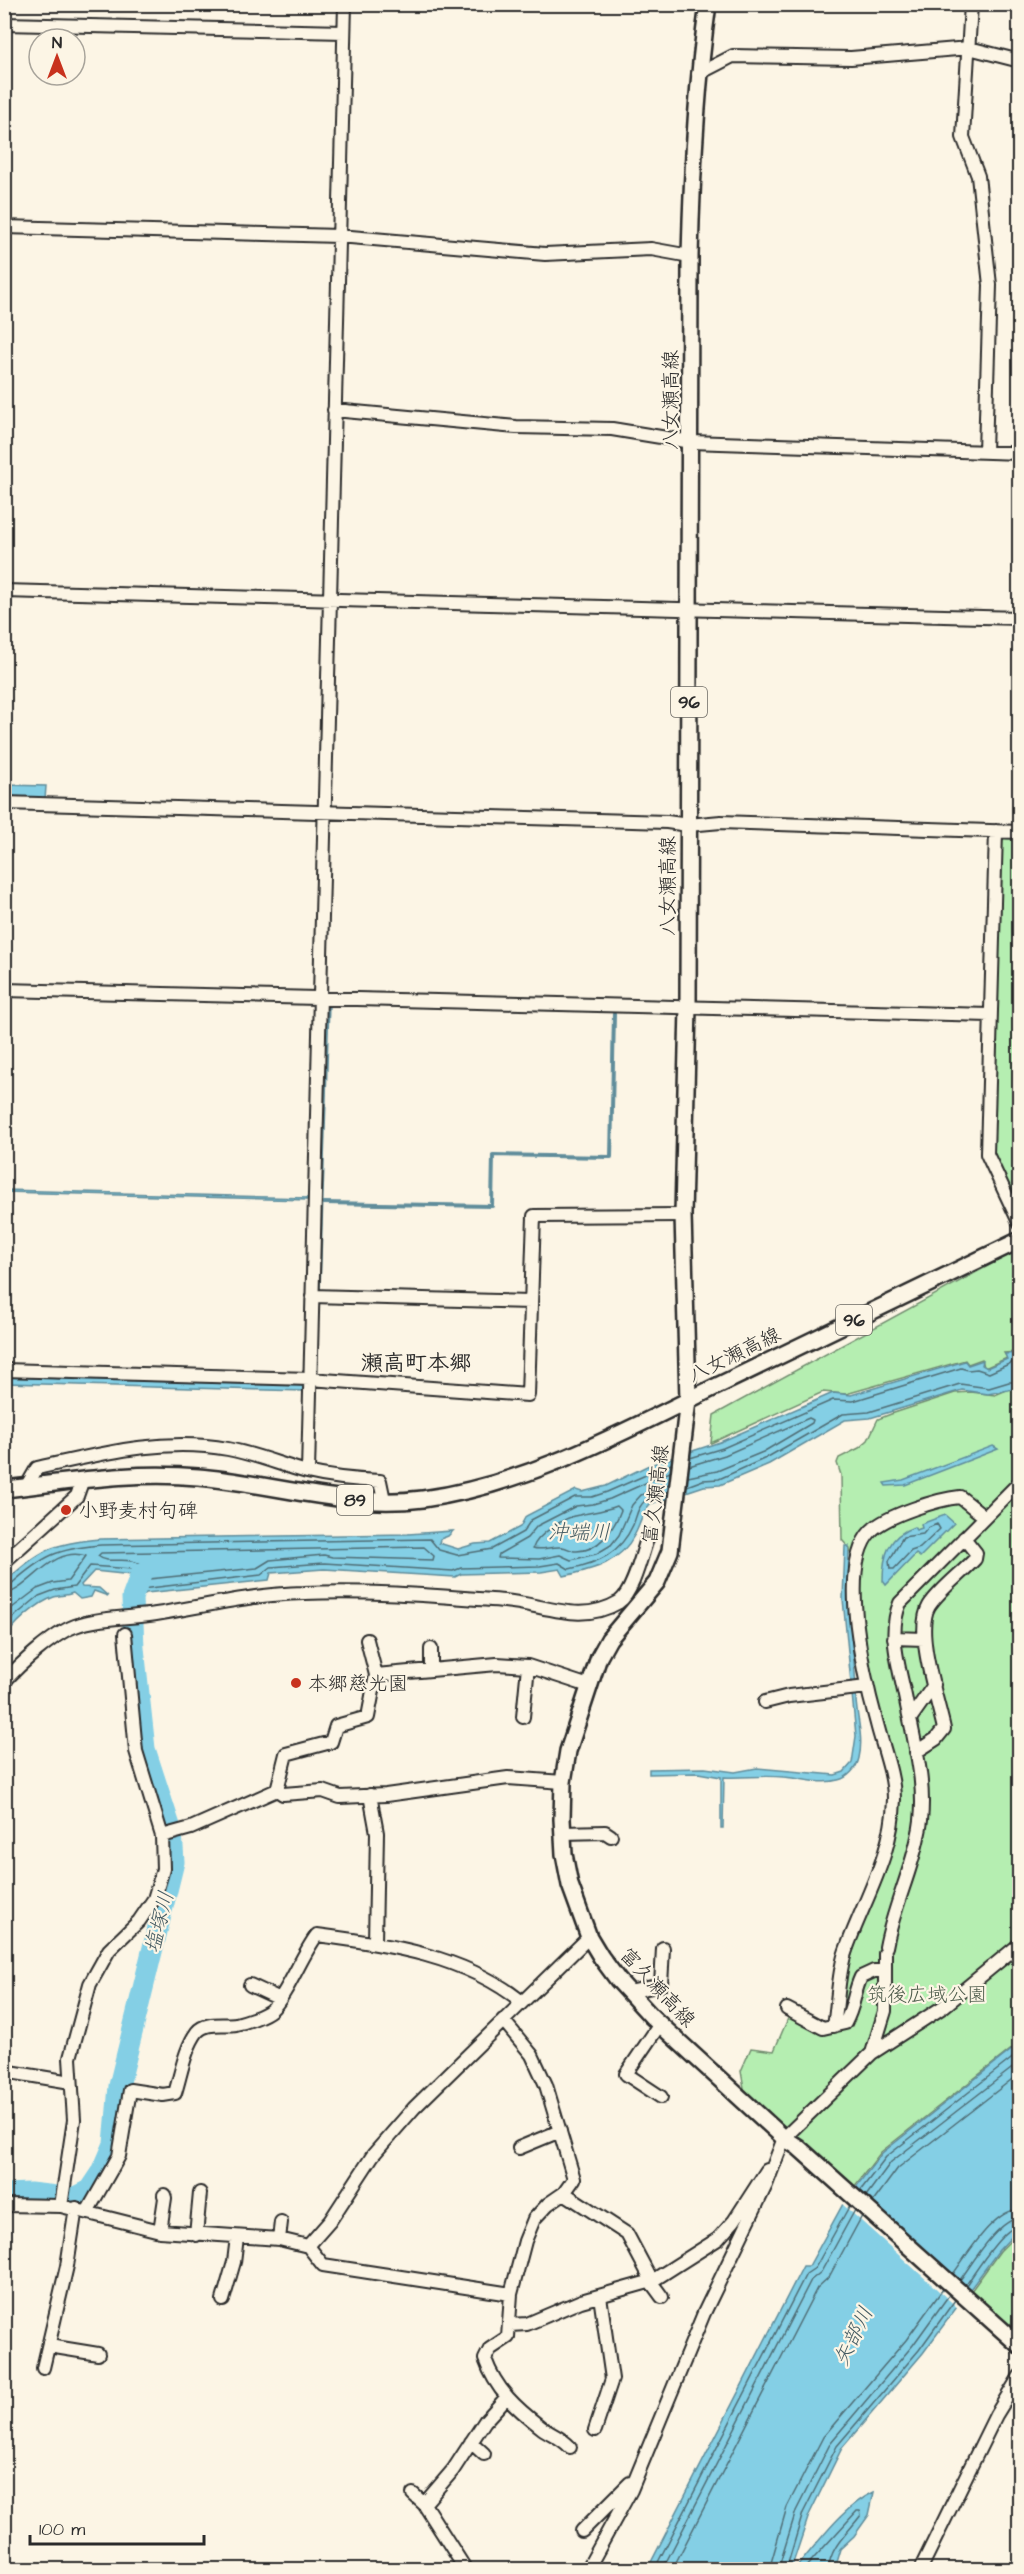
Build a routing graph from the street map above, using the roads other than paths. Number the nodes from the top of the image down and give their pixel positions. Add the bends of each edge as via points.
1 (345, 4) edge
2 (708, 4) edge
3 (971, 4) edge
4 (4, 24) edge
5 (344, 32) junction
6 (969, 48) junction
7 (1020, 62) edge
8 (698, 74) junction
9 (4, 226) edge
10 (339, 236) junction
11 (690, 256) junction
12 (334, 410) junction
13 (691, 442) junction
14 (984, 452) junction
15 (1020, 453) edge
16 (4, 591) edge
17 (330, 601) junction
18 (689, 610) junction
19 (1020, 618) edge
20 (4, 803) edge
21 (324, 812) junction
22 (688, 825) junction
23 (996, 831) junction
24 (1020, 832) edge
25 (4, 990) edge
26 (320, 999) junction
27 (688, 1007) junction
28 (990, 1015) junction
29 (683, 1215) junction
30 (1020, 1224) edge
31 (1020, 1240) edge
32 (312, 1296) junction
33 (531, 1302) junction
34 (4, 1370) edge
35 (310, 1379) junction
36 (688, 1400) junction
37 (308, 1472) junction
38 (83, 1479) junction
39 (1020, 1482) edge
40 (26, 1487) junction
41 (4, 1489) edge
42 (384, 1500) junction
43 (985, 1517) junction
44 (648, 1536) dead end
45 (964, 1538) junction
46 (4, 1562) edge
47 (640, 1604) junction
48 (604, 1608) junction
49 (125, 1634) dead end
50 (894, 1638) junction
51 (924, 1639) junction
52 (367, 1640) dead end
53 (431, 1649) dead end
54 (528, 1666) junction
55 (431, 1670) junction
56 (376, 1675) junction
57 (4, 1682) edge
58 (934, 1685) junction
59 (589, 1686) junction
60 (867, 1687) junction
61 (765, 1702) dead end
62 (523, 1717) dead end
63 (910, 1719) junction
64 (916, 1752) junction
65 (563, 1782) junction
66 (277, 1790) junction
67 (370, 1795) junction
68 (563, 1833) junction
69 (162, 1836) junction
70 (611, 1836) dead end
71 (589, 1937) junction
72 (375, 1942) junction
73 (1020, 1944) edge
74 (663, 1948) dead end
75 (885, 1971) junction
76 (250, 1984) dead end
77 (629, 1992) junction
78 (279, 1998) junction
79 (522, 2002) junction
80 (788, 2009) dead end
81 (503, 2020) junction
82 (660, 2024) junction
83 (834, 2026) junction
84 (872, 2053) junction
85 (4, 2071) edge
86 (71, 2082) junction
87 (661, 2097) dead end
88 (560, 2131) junction
89 (784, 2138) junction
90 (519, 2148) dead end
91 (774, 2159) junction
92 (201, 2193) dead end
93 (564, 2193) junction
94 (164, 2195) dead end
95 (4, 2205) edge
96 (61, 2206) junction
97 (82, 2210) junction
98 (281, 2222) dead end
99 (160, 2231) junction
100 (240, 2233) junction
101 (196, 2235) junction
102 (279, 2239) junction
103 (308, 2246) junction
104 (652, 2281) junction
105 (511, 2294) junction
106 (600, 2296) junction
107 (662, 2297) dead end
108 (223, 2300) dead end
109 (510, 2325) junction
110 (49, 2346) junction
111 (1020, 2346) edge
112 (98, 2354) dead end
113 (43, 2368) dead end
114 (1020, 2376) edge
115 (506, 2398) junction
116 (595, 2430) dead end
117 (471, 2442) junction
118 (570, 2446) dead end
119 (484, 2454) dead end
120 (635, 2479) junction
121 (413, 2494) dead end
122 (424, 2504) junction
123 (582, 2531) dead end
124 (466, 2570) edge
125 (587, 2570) edge
126 (920, 2570) edge

1 - 5 street
2 - 8 main road, 八女瀬高線 / 96
3 - 6 street
4 - 5 street
5 - 10 street
6 - 7 street
6 - 8 street via 850,58 733,56
6 - 14 street via 963,137 978,176 990,285
8 - 11 main road, 八女瀬高線 / 96
9 - 10 street
10 - 11 street via 545,254 651,249
10 - 12 street
11 - 13 main road, 八女瀬高線 / 96
12 - 13 street via 516,427 612,429
12 - 17 street
13 - 14 street
13 - 18 main road, 八女瀬高線 / 96
14 - 15 street
16 - 17 street
17 - 18 street
17 - 21 street
18 - 19 street
18 - 22 main road, 八女瀬高線 / 96
20 - 21 street
21 - 22 street
21 - 26 street
22 - 23 street via 720,822
22 - 27 main road, 八女瀬高線 / 96
23 - 24 street
23 - 28 street
25 - 26 street
26 - 27 street
26 - 32 street
27 - 28 street
27 - 29 main road, 八女瀬高線 / 96
28 - 30 street via 987,1154
29 - 33 street via 534,1216
29 - 36 main road, 八女瀬高線 / 96
31 - 36 main road, 八女瀬高線 / 96
32 - 33 street
32 - 35 street
33 - 35 street via 528,1395
34 - 35 street
35 - 37 street
36 - 42 main road, 89 via 597,1444 496,1484 419,1499
36 - 47 main road, 富久瀬高線 via 670,1551 657,1582
37 - 40 street via 228,1449 177,1444 131,1447 37,1468
37 - 42 street via 380,1481
38 - 40 main road, 89
38 - 42 main road, 89 via 135,1475 200,1477 362,1501
38 - 46 street via 77,1496
39 - 43 street
40 - 41 main road, 89
43 - 45 street
43 - 60 street via 960,1497 890,1519 872,1530 856,1564 858,1634
44 - 48 street via 629,1590 620,1601
45 - 50 street via 900,1603 894,1617
45 - 51 street via 976,1553 975,1559 930,1605 924,1616
47 - 48 street
47 - 59 main road, 富久瀬高線 via 609,1639
48 - 57 street via 585,1614 506,1601 389,1593 277,1594 74,1626
49 - 69 street via 136,1751
50 - 51 street
50 - 63 street
51 - 58 street
52 - 56 street
53 - 55 street
54 - 55 street via 497,1664
54 - 59 street
54 - 62 street
55 - 56 street
56 - 66 street via 368,1717 336,1726 331,1742 286,1754
58 - 63 street
58 - 64 street via 944,1729
59 - 65 main road, 富久瀬高線 via 572,1735
60 - 61 street
60 - 83 street via 894,1799 880,1872 845,1952
63 - 64 street
64 - 75 street via 922,1810 919,1836 891,1920
65 - 67 street via 508,1778
65 - 68 main road, 富久瀬高線
66 - 67 street via 283,1794 323,1791 340,1797
66 - 69 street via 191,1828
67 - 72 street via 377,1833
68 - 70 street via 605,1832
68 - 71 main road, 富久瀬高線 via 570,1885
69 - 86 street via 163,1869 154,1899 139,1922 109,1950 90,1984 70,2058
71 - 77 main road, 富久瀬高線
71 - 79 street
72 - 78 street via 317,1935
72 - 79 street via 460,1966
73 - 84 street via 943,2007
74 - 77 street via 662,1984
75 - 83 street via 861,1977 854,2007 845,2023
75 - 84 street via 885,2011
76 - 78 street
77 - 82 main road, 富久瀬高線
78 - 97 street via 271,2010 237,2024 198,2030 175,2093 130,2090 119,2156
79 - 81 street
80 - 83 street via 823,2028
81 - 88 street via 532,2055
81 - 103 street via 414,2108 373,2155 330,2221
82 - 87 street via 626,2074
82 - 89 main road, 富久瀬高線
84 - 89 street
85 - 86 street
86 - 96 street via 74,2120
88 - 90 street
88 - 93 street via 574,2178
89 - 91 street
89 - 111 main road, 富久瀬高線
91 - 104 street via 718,2239
91 - 120 street via 766,2185 704,2313
92 - 101 street
93 - 104 street via 627,2234
93 - 105 street via 534,2219
94 - 99 street
95 - 96 street
96 - 97 street
97 - 99 street
97 - 110 street
98 - 102 street
99 - 101 street
100 - 101 street
100 - 102 street
100 - 108 street
102 - 103 street
103 - 105 street via 323,2265
104 - 106 street
104 - 107 street
105 - 109 street
106 - 109 street via 527,2324
106 - 116 street via 612,2379
109 - 115 street via 508,2337 490,2349 485,2359
110 - 112 street
110 - 113 street
114 - 126 street via 996,2415
115 - 117 street
115 - 118 street
117 - 119 street
117 - 122 street
120 - 123 street
120 - 125 street
121 - 122 street
122 - 124 street

